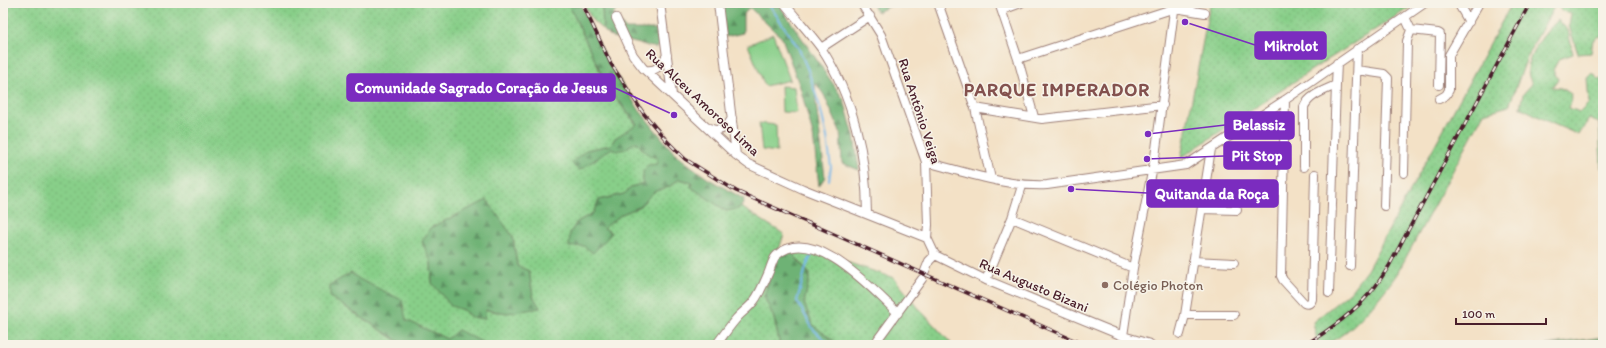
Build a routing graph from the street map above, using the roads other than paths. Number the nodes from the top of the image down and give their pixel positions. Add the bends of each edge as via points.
1 (660, 3) edge
2 (718, 3) edge
3 (784, 3) edge
4 (861, 3) edge
5 (938, 3) edge
6 (1021, 3) edge
7 (1425, 3) edge
8 (1458, 3) edge
9 (1479, 3) edge
10 (1175, 5) edge
11 (1000, 6) edge
12 (1205, 13) dead end
13 (870, 16) junction
14 (1405, 17) junction
15 (616, 18) dead end
16 (1469, 22) junction
17 (1410, 30) junction
18 (821, 48) junction
19 (1357, 49) junction
20 (667, 55) junction
21 (1018, 59) junction
22 (1337, 63) junction
23 (646, 70) junction
24 (1357, 70) junction
25 (1336, 85) junction
26 (1439, 85) dead end
27 (672, 95) junction
28 (1439, 99) dead end
29 (1285, 100) junction
30 (1163, 105) junction
31 (975, 108) junction
32 (1034, 117) junction
33 (732, 118) junction
34 (707, 127) junction
35 (1211, 149) junction
36 (736, 155) junction
37 (926, 162) junction
38 (1304, 167) dead end
39 (1153, 170) junction
40 (1404, 173) dead end
41 (1315, 174) dead end
42 (991, 179) junction
43 (1022, 186) junction
44 (1384, 206) dead end
45 (1202, 209) junction
46 (1237, 210) dead end
47 (867, 214) junction
48 (1012, 218) junction
49 (927, 238) junction
50 (935, 256) junction
51 (1193, 261) junction
52 (1234, 263) dead end
53 (1350, 266) dead end
54 (1133, 268) junction
55 (986, 280) junction
56 (1329, 293) dead end
57 (898, 313) junction
58 (1185, 315) junction
59 (1234, 315) dead end
60 (1180, 334) dead end
61 (1122, 336) junction
62 (1150, 344) edge
63 (716, 345) edge
64 (878, 345) edge

1 - 20 street
2 - 33 street
3 - 18 street
4 - 13 street, Rua Antônio Veiga
5 - 31 street
6 - 11 street
7 - 14 street
8 - 16 street
9 - 16 street
10 - 12 street
10 - 21 street
10 - 30 street
11 - 21 street
13 - 18 street
13 - 37 street, Rua Antônio Veiga via 881,35
14 - 17 street
14 - 19 street
15 - 23 street, Rua Alceu Amoroso Lima via 633,55
16 - 28 street via 1448,58 1448,93
17 - 26 street via 1440,34
17 - 40 street via 1407,40
18 - 47 street via 847,101 857,134 866,178
19 - 22 street
19 - 24 street
20 - 23 street via 658,68
20 - 27 street
21 - 32 street
22 - 25 street
22 - 29 street
23 - 27 street, Rua Alceu Amoroso Lima
24 - 44 street via 1384,74 1388,78
24 - 53 street
25 - 38 street via 1306,101
25 - 56 street
27 - 34 street, Rua Alceu Amoroso Lima
29 - 35 street
29 - 41 street via 1281,276 1307,304 1312,299
30 - 32 street
30 - 39 street
31 - 32 street
31 - 42 street
33 - 34 street via 726,128 719,130
33 - 36 street
34 - 36 street, Rua Alceu Amoroso Lima
35 - 39 street via 1186,165
35 - 45 street
36 - 47 street, Rua Alceu Amoroso Lima via 752,166 803,189
37 - 42 street
37 - 49 street, Rua Antônio Veiga
39 - 43 street via 1047,186
39 - 54 street
42 - 43 street
43 - 48 street
45 - 46 street
45 - 51 street
47 - 49 street, Rua Alceu Amoroso Lima
48 - 54 street
48 - 55 street
49 - 50 street, Rua Antônio Veiga
50 - 55 street, Rua Augusto Bizani
50 - 57 street via 929,261 924,275
51 - 52 street
51 - 58 street
54 - 61 street
55 - 61 street, Rua Augusto Bizani
57 - 63 street via 852,271 827,253 796,246 787,248 775,256 754,301
57 - 64 street via 878,339
58 - 59 street
58 - 60 street
61 - 62 street, Rua Augusto Bizani

